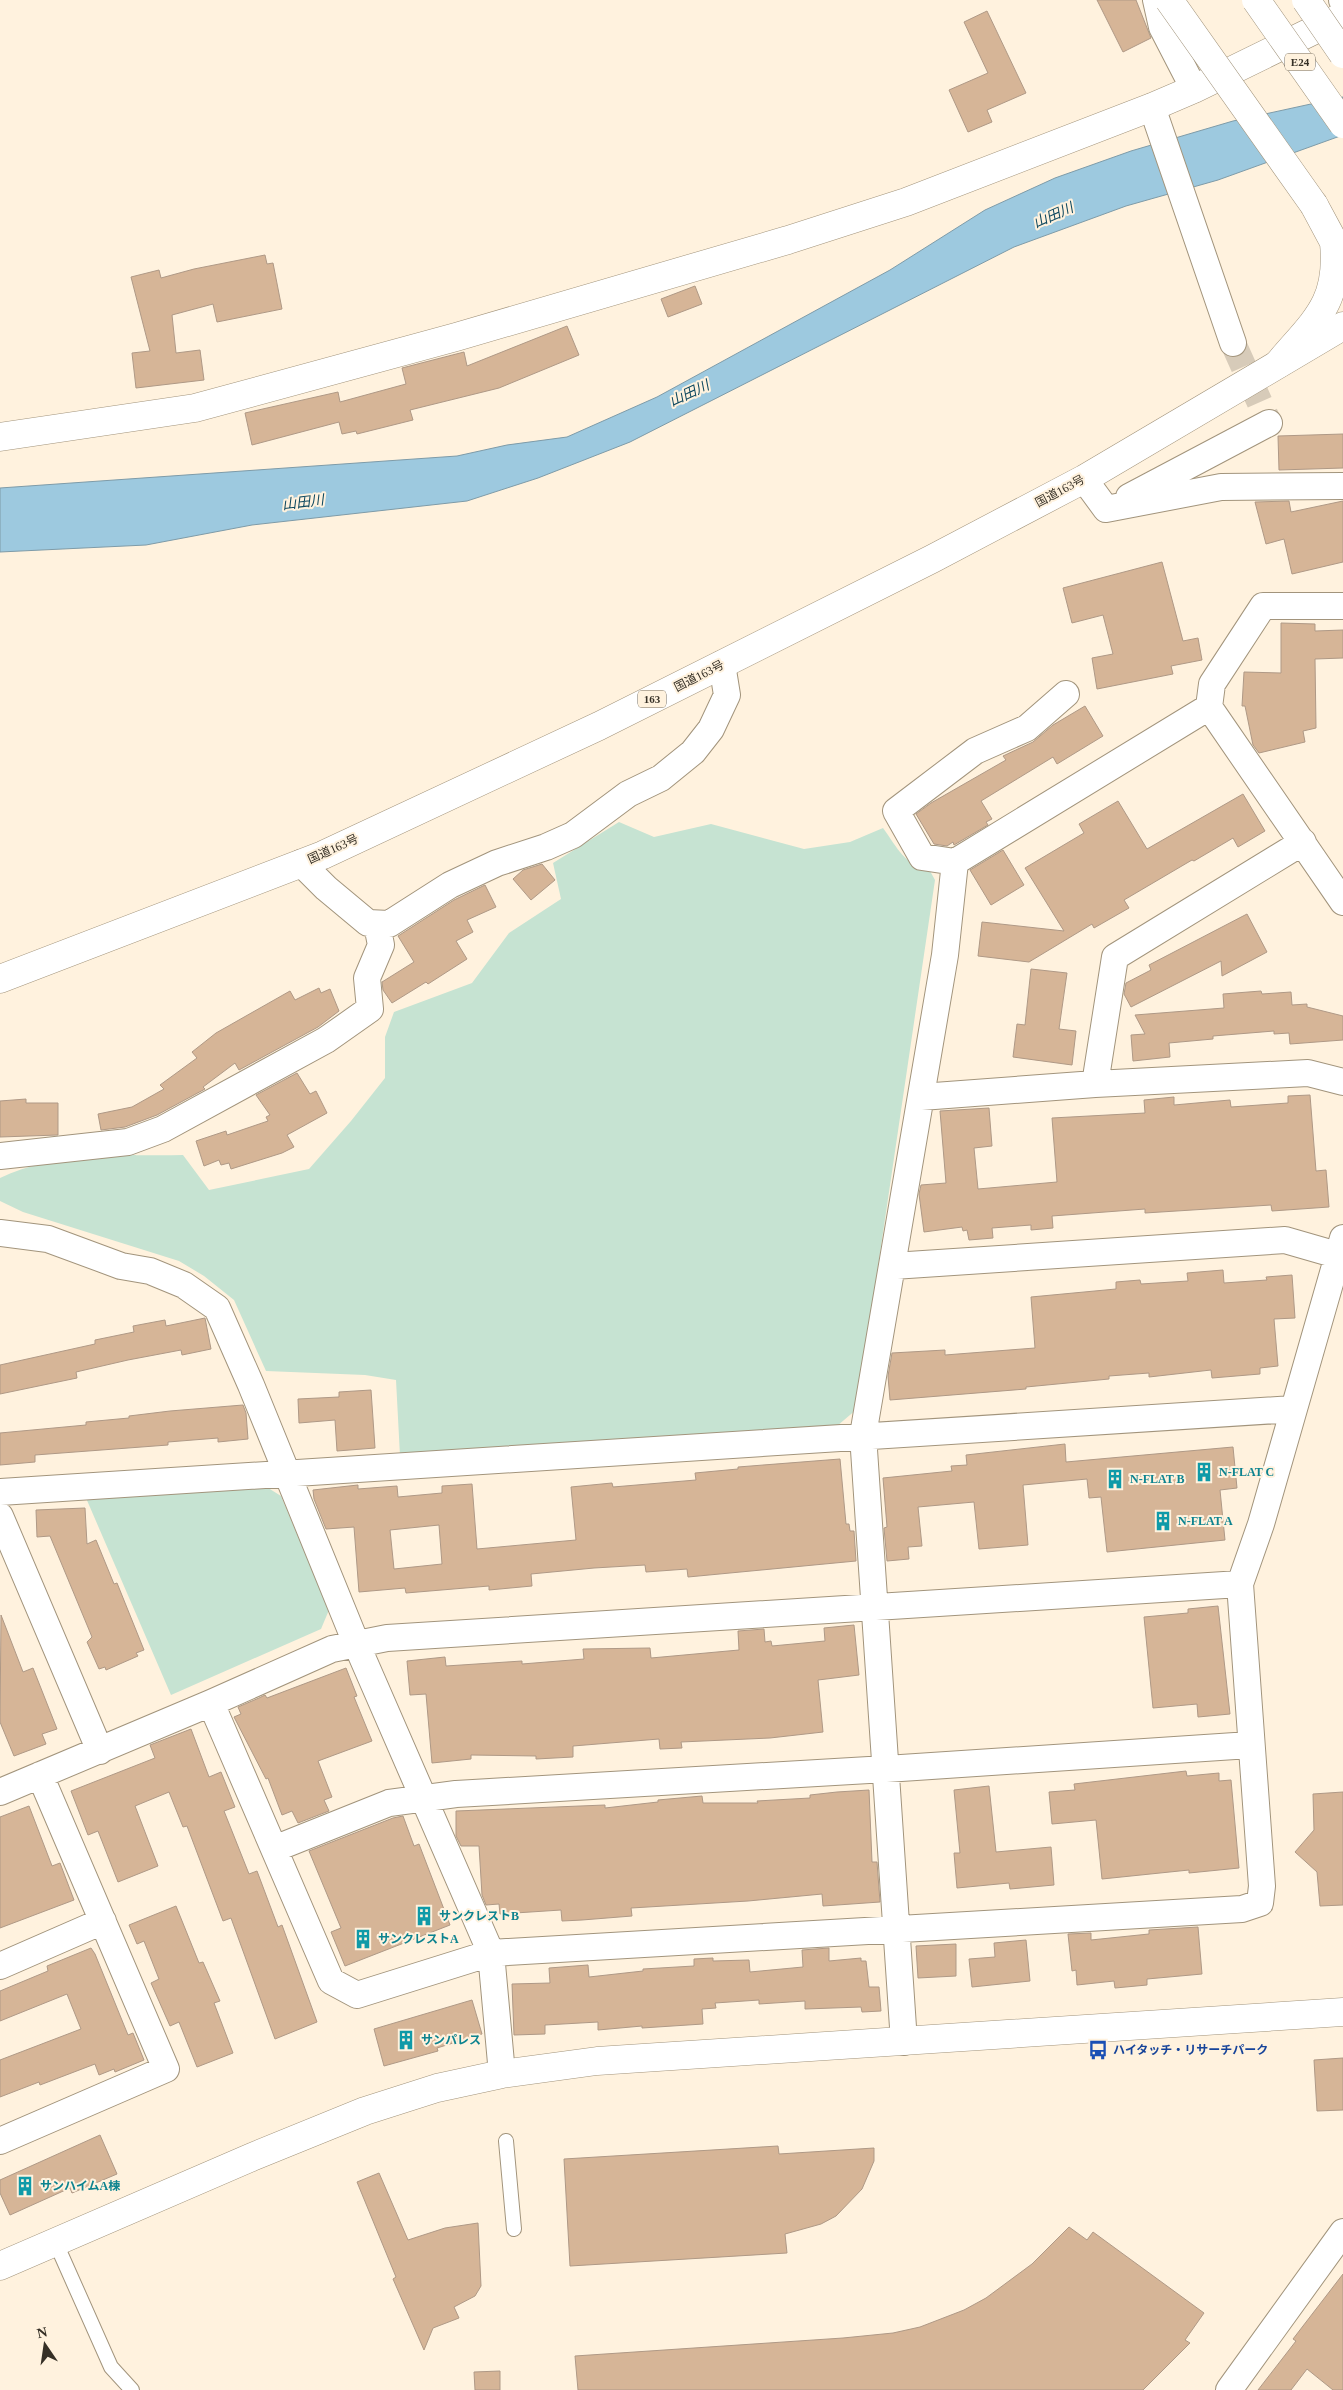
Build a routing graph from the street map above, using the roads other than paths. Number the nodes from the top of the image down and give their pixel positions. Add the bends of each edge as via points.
1 (1156, 0) edge
2 (1169, 0) edge
3 (1256, 0) edge
4 (1306, 0) edge
5 (1343, 16) edge
6 (1343, 54) edge
7 (1194, 90) junction
8 (1156, 117) junction
9 (1343, 124) edge
10 (1331, 234) edge
11 (1343, 326) edge
12 (1233, 343) tunnel mouth
13 (1343, 347) edge
14 (1286, 360) junction
15 (1269, 423) dead end
16 (0, 437) edge
17 (1084, 479) junction
18 (1343, 486) edge
19 (1106, 509) junction
20 (1343, 606) edge
21 (722, 664) junction
22 (1066, 694) dead end
23 (1209, 707) junction
24 (1303, 842) junction
25 (955, 862) junction
26 (301, 863) junction
27 (1343, 902) edge
28 (377, 925) junction
29 (0, 980) edge
30 (1343, 1082) edge
31 (1095, 1084) junction
32 (921, 1096) junction
33 (0, 1156) edge
34 (0, 1233) edge
35 (1340, 1246) edge
36 (893, 1266) junction
37 (1293, 1410) junction
38 (863, 1435) junction
39 (287, 1474) junction
40 (0, 1492) edge
41 (0, 1516) edge
42 (1240, 1584) junction
43 (875, 1607) junction
44 (356, 1643) junction
45 (211, 1703) junction
46 (1250, 1745) junction
47 (100, 1751) junction
48 (886, 1769) junction
49 (40, 1775) junction
50 (0, 1792) edge
51 (424, 1799) junction
52 (274, 1849) junction
53 (103, 1920) junction
54 (896, 1929) junction
55 (491, 1953) junction
56 (0, 1966) edge
57 (1343, 2012) edge
58 (904, 2042) junction
59 (502, 2074) junction
60 (0, 2141) edge
61 (506, 2141) dead end
62 (514, 2229) dead end
63 (1343, 2232) edge
64 (55, 2241) junction
65 (0, 2266) edge
66 (132, 2390) edge
67 (1229, 2390) edge

1 - 7 street via 1162,27
2 - 10 main road, bridge
3 - 9 main road, E24, bridge
4 - 6 main road, bridge
5 - 7 main road
7 - 8 main road
8 - 12 street
8 - 16 main road via 778,243 456,337 195,408
10 - 14 main road via 1336,265 1330,298
11 - 14 main road, 国道163号 / 163
13 - 14 main road via 1327,348
14 - 17 main road, 国道163号 / 163
15 - 19 street
17 - 19 street
17 - 21 main road, 国道163号 / 163
18 - 19 street via 1221,487
20 - 23 street via 1263,606 1212,684
21 - 26 main road, 国道163号 / 163 via 599,726
21 - 28 street via 727,695 711,729 693,752 661,778 628,794 573,835 497,863 450,885 389,924
22 - 25 street via 1027,728 975,751 896,811 922,857
23 - 24 street
23 - 25 street
24 - 27 street
24 - 31 street via 1115,957
25 - 32 street via 945,955
26 - 28 street via 368,924
26 - 29 main road, 国道163号 / 163
28 - 33 street via 381,945 367,978 370,1009 326,1040 163,1129 128,1142
30 - 31 street via 1308,1073
31 - 32 street
32 - 36 street
34 - 39 street via 48,1239 120,1266 150,1271 184,1285 217,1308
35 - 36 street via 1286,1240
35 - 37 street
36 - 38 street
37 - 38 street
37 - 42 street via 1261,1524
38 - 39 street
38 - 43 street
39 - 40 street
39 - 44 street
41 - 47 street
42 - 43 street
42 - 46 street
43 - 44 street via 387,1638
43 - 48 street
44 - 45 street via 332,1649
44 - 51 street
45 - 47 street
45 - 52 street
46 - 48 street
46 - 54 street via 1262,1886 1260,1903 1242,1909
47 - 49 street
48 - 51 street via 456,1794
48 - 54 street
49 - 50 street
49 - 53 street
51 - 52 street via 389,1803
51 - 55 street
52 - 55 street via 330,1981 357,1995
53 - 56 street
53 - 60 street via 166,2069
54 - 55 street
54 - 58 street
55 - 59 street
57 - 58 main road
58 - 59 main road via 597,2061
59 - 64 main road via 437,2088 366,2111
61 - 62 lane
63 - 67 street
64 - 65 main road
64 - 66 lane via 111,2367

